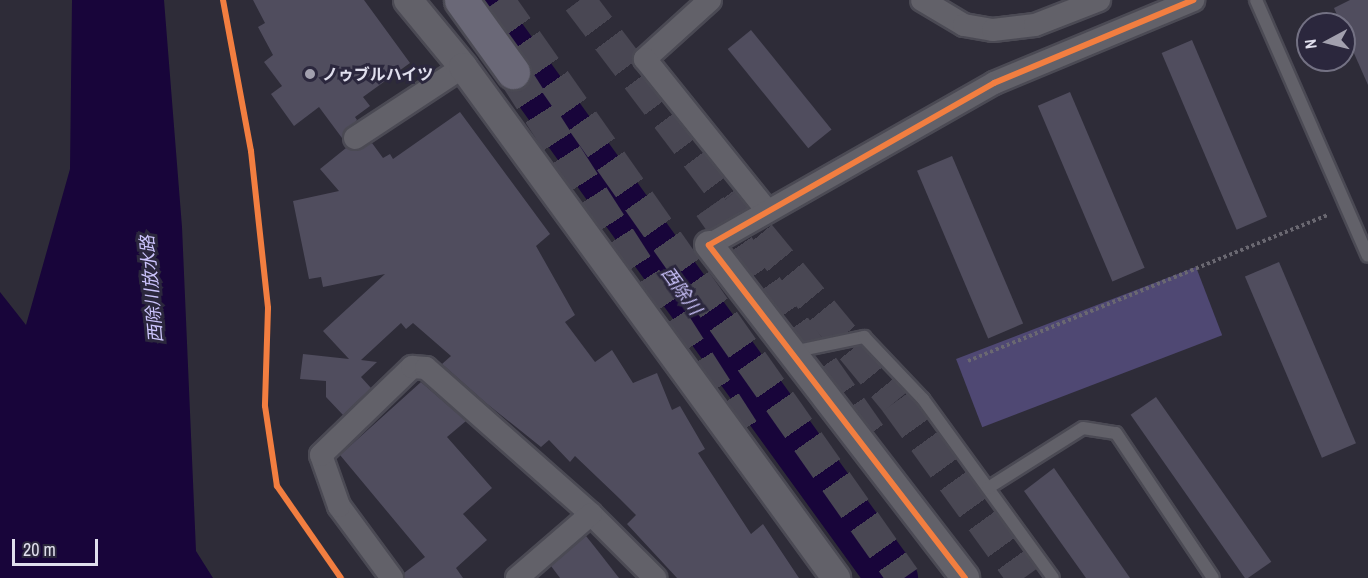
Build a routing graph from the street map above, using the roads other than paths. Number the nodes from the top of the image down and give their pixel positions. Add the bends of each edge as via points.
1 (408, 0) edge
2 (461, 0) edge
3 (710, 0) edge
4 (922, 0) edge
5 (1099, 0) edge
6 (1193, 0) edge
7 (1256, 0) edge
8 (463, 67) junction
9 (513, 72) tunnel mouth
10 (355, 138) dead end
11 (767, 211) junction
12 (709, 245) joint
13 (1368, 256) edge
14 (791, 352) junction
15 (988, 488) junction
16 (591, 514) junction
17 (392, 578) edge
18 (517, 578) edge
19 (655, 578) edge
20 (836, 578) edge
21 (964, 578) edge
22 (1053, 578) edge
23 (1214, 578) edge

1 - 8 street
2 - 9 highway
3 - 11 street via 645,59
4 - 5 street via 964,25 993,30 1035,25
6 - 11 street via 994,83
7 - 13 lane
8 - 10 street
8 - 20 street
11 - 12 street
12 - 14 street
14 - 15 lane via 864,337 923,399
14 - 21 street
15 - 22 lane
15 - 23 lane via 1083,428 1116,433
16 - 17 street via 426,368 412,367 321,455 339,506
16 - 18 street
16 - 19 street

